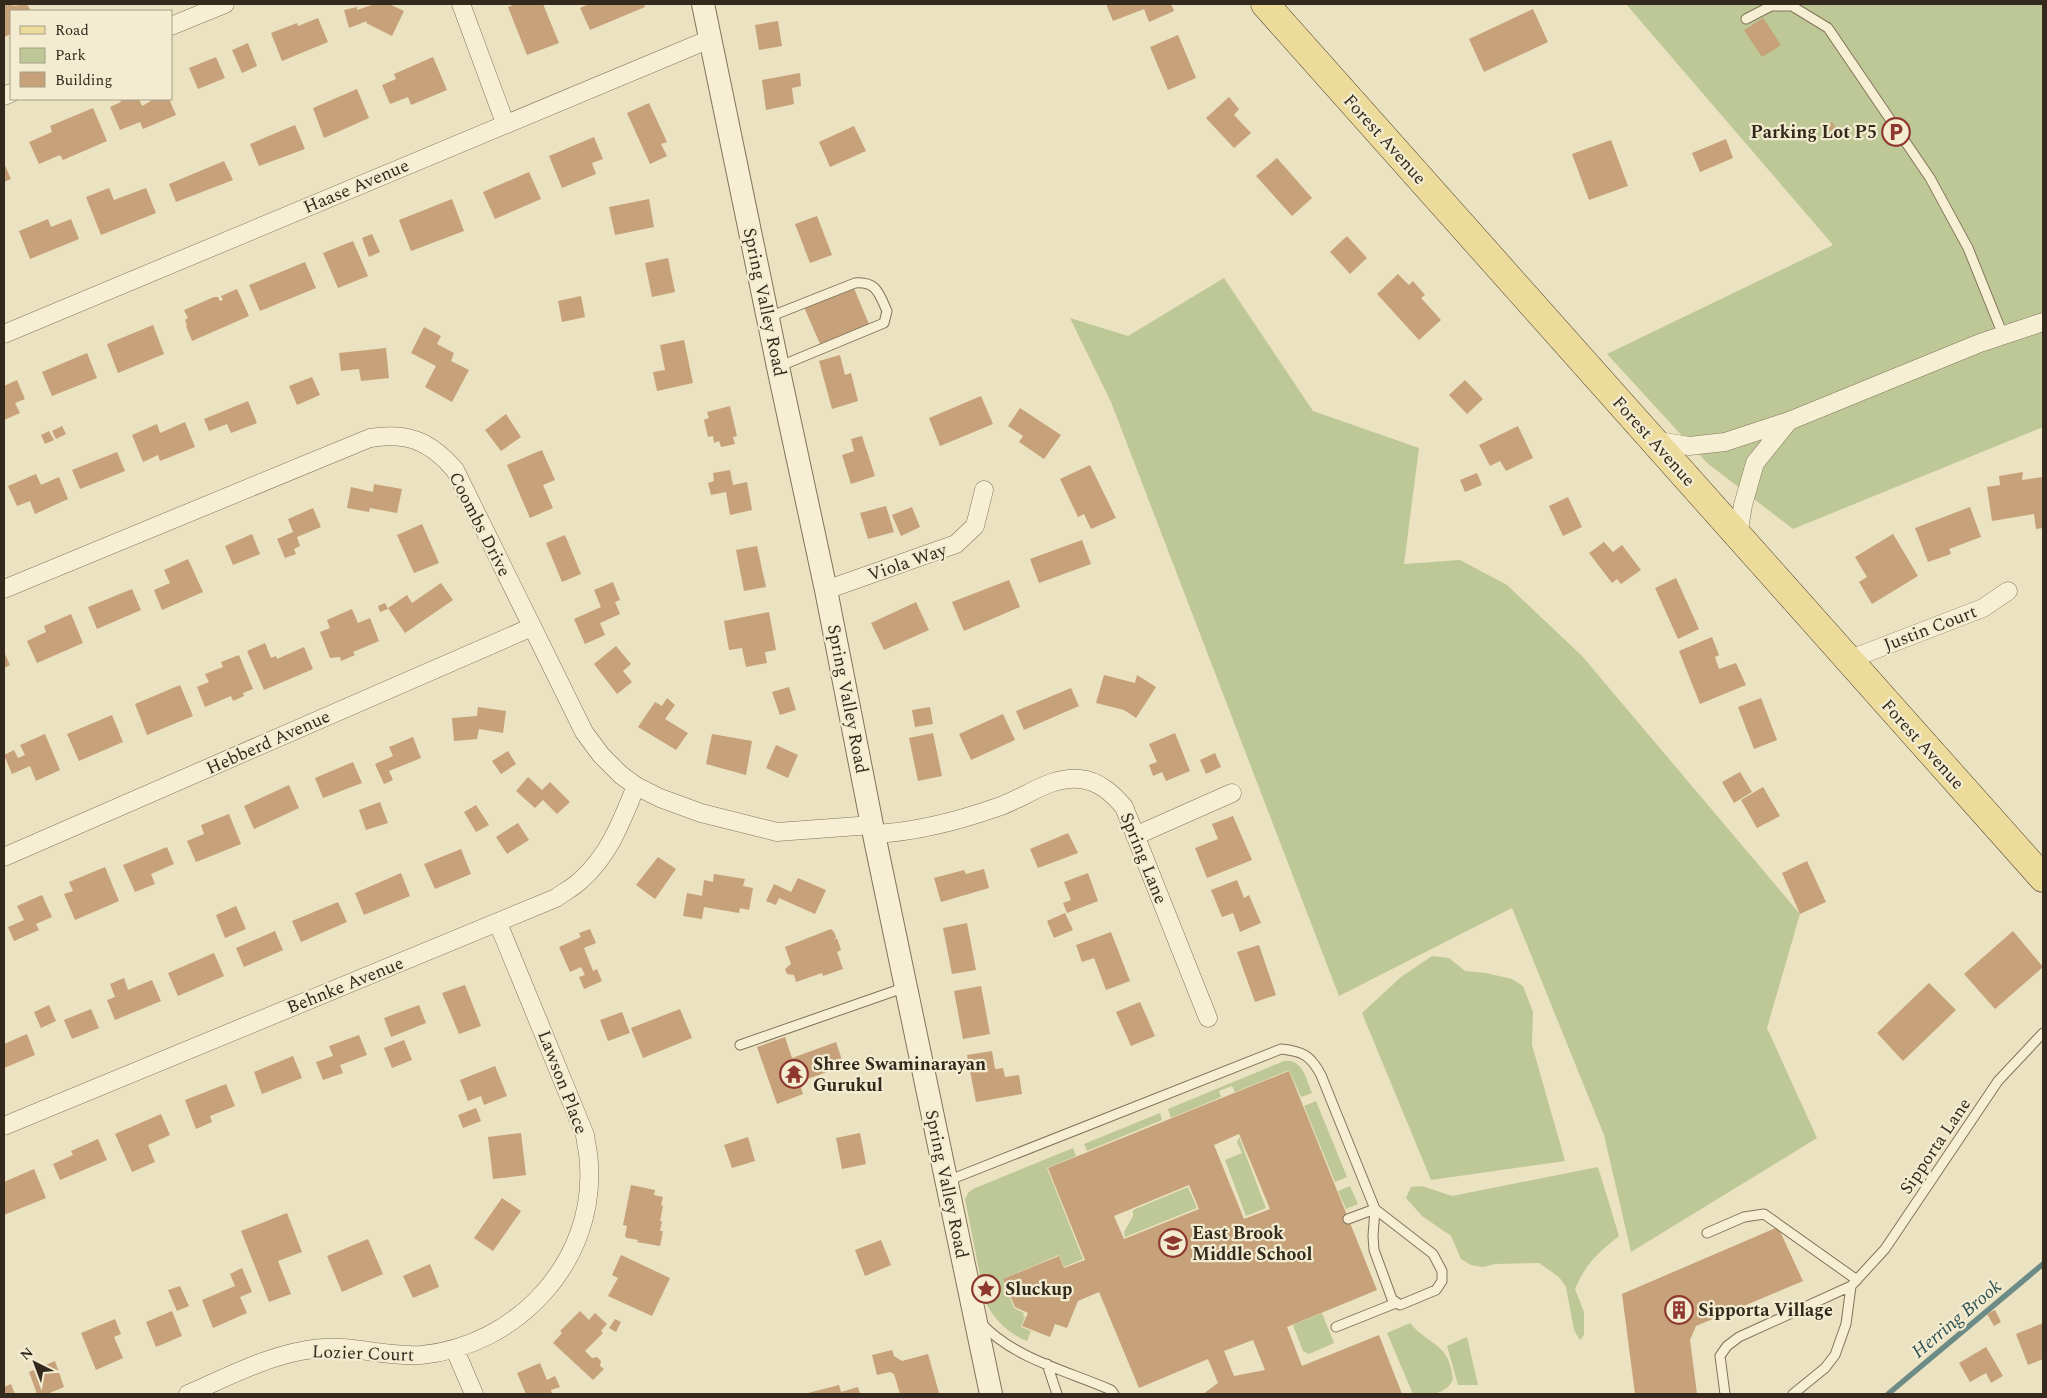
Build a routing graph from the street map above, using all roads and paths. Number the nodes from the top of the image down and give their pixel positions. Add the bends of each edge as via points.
1 (225, 4) edge
2 (461, 4) edge
3 (703, 4) edge
4 (1265, 4) edge
5 (1746, 19) dead end
6 (172, 26) edge
7 (710, 39) junction
8 (506, 123) junction
9 (768, 318) junction
10 (2043, 322) edge
11 (4, 334) edge
12 (2004, 335) junction
13 (778, 367) junction
14 (1789, 421) junction
15 (1653, 440) junction
16 (984, 490) dead end
17 (1738, 536) junction
18 (4, 589) edge
19 (826, 590) junction
20 (2008, 591) dead end
21 (532, 627) junction
22 (1848, 660) junction
23 (636, 786) junction
24 (1232, 793) dead end
25 (873, 830) junction
26 (1135, 836) junction
27 (4, 857) edge
28 (2043, 878) edge
29 (498, 923) junction
30 (906, 987) junction
31 (1208, 1018) dead end
32 (2043, 1033) edge
33 (740, 1046) dead end
34 (4, 1126) edge
35 (947, 1181) junction
36 (1376, 1209) junction
37 (1348, 1219) dead end
38 (1707, 1233) dead end
39 (1854, 1283) junction
40 (1396, 1303) junction
41 (975, 1316) junction
42 (1336, 1327) dead end
43 (455, 1350) junction
44 (1047, 1364) junction
45 (188, 1394) edge
46 (474, 1394) edge
47 (991, 1394) edge
48 (1057, 1394) edge
49 (1114, 1394) edge
50 (1725, 1394) edge
51 (1793, 1394) edge

1 - 6 street
2 - 8 street
3 - 7 street, Spring Valley Road
4 - 15 main road, Forest Avenue
5 - 12 lane via 1771,6 1792,6 1828,28 1930,178 1968,248
7 - 8 street, Haase Avenue
7 - 9 street, Spring Valley Road
8 - 11 street, Haase Avenue
9 - 13 street, Spring Valley Road
9 - 13 lane via 862,282 876,289 887,311 884,323
10 - 12 street
12 - 14 street
13 - 19 street, Spring Valley Road
14 - 15 street via 1726,442 1689,446
14 - 17 street via 1755,464
15 - 17 main road, Forest Avenue
16 - 19 street, Viola Way via 975,526 956,544
17 - 22 main road, Forest Avenue
18 - 21 street, Coombs Drive via 370,438 388,435 408,437 427,444 455,470
19 - 25 street, Spring Valley Road
20 - 22 street, Justin Court via 1983,608
21 - 23 street, Coombs Drive via 584,732 601,755
21 - 27 street, Hebberd Avenue
22 - 28 main road, Forest Avenue
23 - 25 street, Coombs Drive via 701,813 777,832
23 - 29 street, Behnke Avenue via 615,838 598,863 580,881 556,898
24 - 26 street
25 - 26 street, Spring Lane via 900,833 937,824 999,807 1053,783 1082,779 1112,793 1124,807
25 - 30 street, Spring Valley Road
26 - 31 street, Spring Lane
29 - 34 street, Behnke Avenue
29 - 43 street, Lawson Place via 585,1135 590,1165 587,1198 569,1255 552,1283 530,1308 510,1324
30 - 33 lane
30 - 35 street, Spring Valley Road
32 - 39 lane, Sipporta Lane via 1998,1081 1886,1249
35 - 36 lane via 1281,1049 1304,1054 1315,1063
35 - 41 street, Spring Valley Road
36 - 37 lane
36 - 40 lane via 1374,1250
36 - 40 lane via 1433,1254 1442,1271 1442,1281 1436,1290 1400,1305
38 - 39 lane via 1744,1217 1764,1214
39 - 50 lane via 1739,1337 1727,1346 1720,1356
39 - 51 lane via 1846,1324 1835,1355 1825,1368
40 - 42 lane
41 - 44 lane via 1005,1343
41 - 47 street, Spring Valley Road
43 - 45 street, Lozier Court via 418,1355 328,1348 300,1351
43 - 46 street
44 - 48 lane
44 - 49 lane

